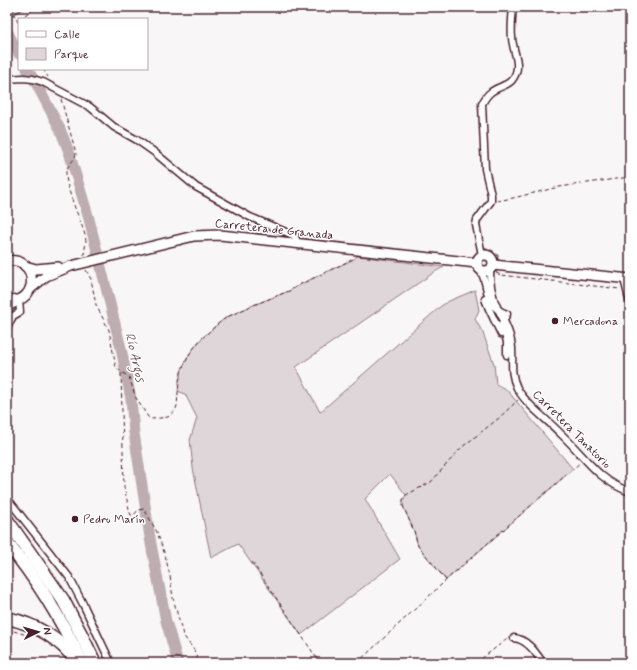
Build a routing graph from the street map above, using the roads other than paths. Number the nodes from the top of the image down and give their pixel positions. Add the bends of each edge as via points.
1 (513, 7) edge
2 (7, 79) edge
3 (297, 243) junction
4 (8, 260) edge
5 (480, 262) junction
6 (25, 266) junction
7 (71, 266) junction
8 (494, 269) junction
9 (627, 279) edge
10 (484, 282) junction
11 (30, 289) junction
12 (12, 302) edge
13 (630, 303) edge
14 (499, 310) junction
15 (503, 319) junction
16 (7, 328) edge
17 (507, 355) junction
18 (511, 370) junction
19 (630, 492) edge
20 (7, 498) edge
21 (7, 520) edge
22 (7, 530) edge
23 (7, 543) edge
24 (26, 549) junction
25 (7, 618) edge
26 (514, 638) road end
27 (78, 663) edge
28 (82, 663) edge
29 (95, 663) edge
30 (111, 663) edge
31 (543, 663) edge

1 - 5 street via 511,37 518,69 511,81 488,94 481,110 485,169 491,201 476,225
2 - 3 street via 33,79 43,82 90,107 114,127 150,149 196,187 250,218 295,236
3 - 5 main road, Carretera de Granada
3 - 7 main road, Carretera de Granada, bridge via 214,235 194,236
4 - 6 main road, Carretera de Granada via 20,262
5 - 8 main road, Carretera de Granada via 487,271
5 - 8 main road via 490,256
5 - 10 street
6 - 7 main road, Carretera de Granada via 41,269
6 - 11 main road via 31,276
7 - 11 main road, Carretera de Granada via 46,276
8 - 9 main road, Carretera de Granada
8 - 14 street via 490,272 492,290
9 - 13 street via 626,289
10 - 14 street via 492,305
10 - 17 street via 486,303 503,339
11 - 12 main road, Carretera de Granada via 26,296
12 - 16 street via 20,312 13,316
14 - 15 street via 507,314
15 - 17 street
15 - 18 street via 511,341
17 - 18 street
18 - 19 street, Carretera Tanatorio via 523,396 572,444 584,460 604,478
20 - 30 street via 69,577
21 - 24 highway
22 - 24 highway
23 - 28 highway via 41,590
24 - 29 highway via 63,600
25 - 27 highway via 30,624 45,633 67,650
26 - 31 street via 531,648

